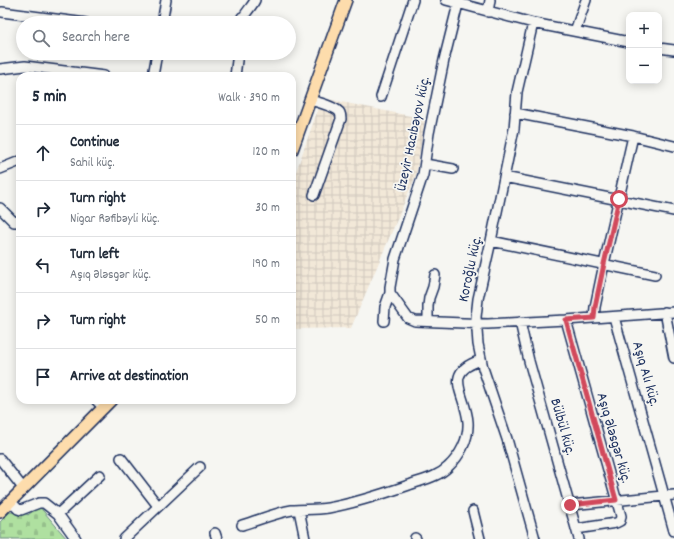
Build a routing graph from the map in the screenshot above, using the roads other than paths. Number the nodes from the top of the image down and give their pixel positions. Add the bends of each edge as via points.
1 (166, 0) edge
2 (255, 0) edge
3 (346, 0) edge
4 (413, 0) edge
5 (446, 0) edge
6 (490, 0) edge
7 (586, 0) edge
8 (458, 4) junction
9 (2, 12) dead end
10 (488, 12) junction
11 (33, 16) edge
12 (163, 16) edge
13 (245, 16) edge
14 (533, 23) junction
15 (575, 32) junction
16 (626, 41) edge
17 (662, 48) edge
18 (674, 50) edge
19 (156, 60) edge
20 (237, 60) edge
21 (0, 68) edge
22 (72, 72) edge
23 (154, 72) edge
24 (236, 72) edge
25 (381, 96) dead end
26 (310, 100) junction
27 (515, 113) junction
28 (633, 136) junction
29 (296, 139) edge
30 (674, 146) edge
31 (16, 162) edge
32 (425, 164) junction
33 (1, 166) edge
34 (453, 170) dead end
35 (504, 177) junction
36 (314, 194) dead end
37 (619, 199) junction
38 (0, 208) edge
39 (674, 211) edge
40 (16, 222) edge
41 (492, 241) junction
42 (604, 264) junction
43 (435, 275) dead end
44 (655, 276) dead end
45 (390, 293) junction
46 (669, 312) edge
47 (614, 317) junction
48 (594, 318) junction
49 (566, 320) junction
50 (428, 321) junction
51 (384, 322) dead end
52 (520, 322) junction
53 (477, 323) junction
54 (674, 358) edge
55 (481, 360) junction
56 (103, 404) edge
57 (121, 458) dead end
58 (0, 460) edge
59 (200, 467) dead end
60 (100, 475) dead end
61 (23, 488) junction
62 (670, 496) edge
63 (616, 500) junction
64 (10, 501) junction
65 (570, 505) junction
66 (158, 506) junction
67 (299, 510) junction
68 (473, 511) dead end
69 (0, 512) edge
70 (58, 514) junction
71 (242, 524) dead end
72 (576, 529) junction
73 (674, 531) edge
74 (76, 539) edge
75 (124, 539) edge
76 (305, 539) edge
77 (480, 539) edge
78 (535, 539) edge
79 (579, 539) edge

1 - 12 street
2 - 13 street
3 - 26 main road
4 - 25 street
5 - 8 street
6 - 10 street
7 - 15 street
8 - 10 street
8 - 32 street, Üzeyir Hacıbəyov küç. via 444,60
9 - 11 street
10 - 14 street
14 - 15 street
14 - 27 street, Koroğlu küç. via 517,92
15 - 16 street
17 - 18 street
19 - 23 street
20 - 24 street
21 - 22 street via 25,66
26 - 29 main road
26 - 36 street via 341,114
27 - 28 street
27 - 35 street, Koroğlu küç.
28 - 30 street
28 - 37 street
31 - 33 street
32 - 34 street
32 - 45 street, Üzeyir Hacıbəyov küç. via 395,259
35 - 37 street
35 - 41 street, Koroğlu küç.
37 - 39 street
37 - 42 street
38 - 40 street
41 - 42 street
41 - 53 street, Koroğlu küç. via 476,307
42 - 44 street
42 - 48 street
43 - 50 street via 429,298
45 - 50 street via 408,318
45 - 51 street, Üzeyir Hacıbəyov küç. via 384,307
46 - 47 street
46 - 54 street
47 - 48 street
47 - 62 street, Aşıq Alı küç.
48 - 49 street
49 - 52 street
49 - 63 street, Aşıq Ələsgər küç.
50 - 53 street
52 - 53 street
52 - 65 street, Bülbül küç.
53 - 55 street, Koroğlu küç.
55 - 67 street via 464,367 458,375 458,385 468,422 467,435 462,450 448,467 438,475 385,493 329,508
55 - 78 street, Koroğlu küç.
56 - 61 main road
57 - 66 street
58 - 61 street
59 - 66 street
60 - 70 street
61 - 64 main road
62 - 63 street
62 - 73 street, Aşıq Alı küç.
63 - 65 street
63 - 72 street, Aşıq Ələsgər küç. via 620,521
64 - 69 main road
64 - 70 street via 21,510 44,503
65 - 72 street, Bülbül küç.
66 - 75 street
67 - 71 street
67 - 76 street
68 - 77 street
70 - 74 street
72 - 79 street, Bülbül küç.

